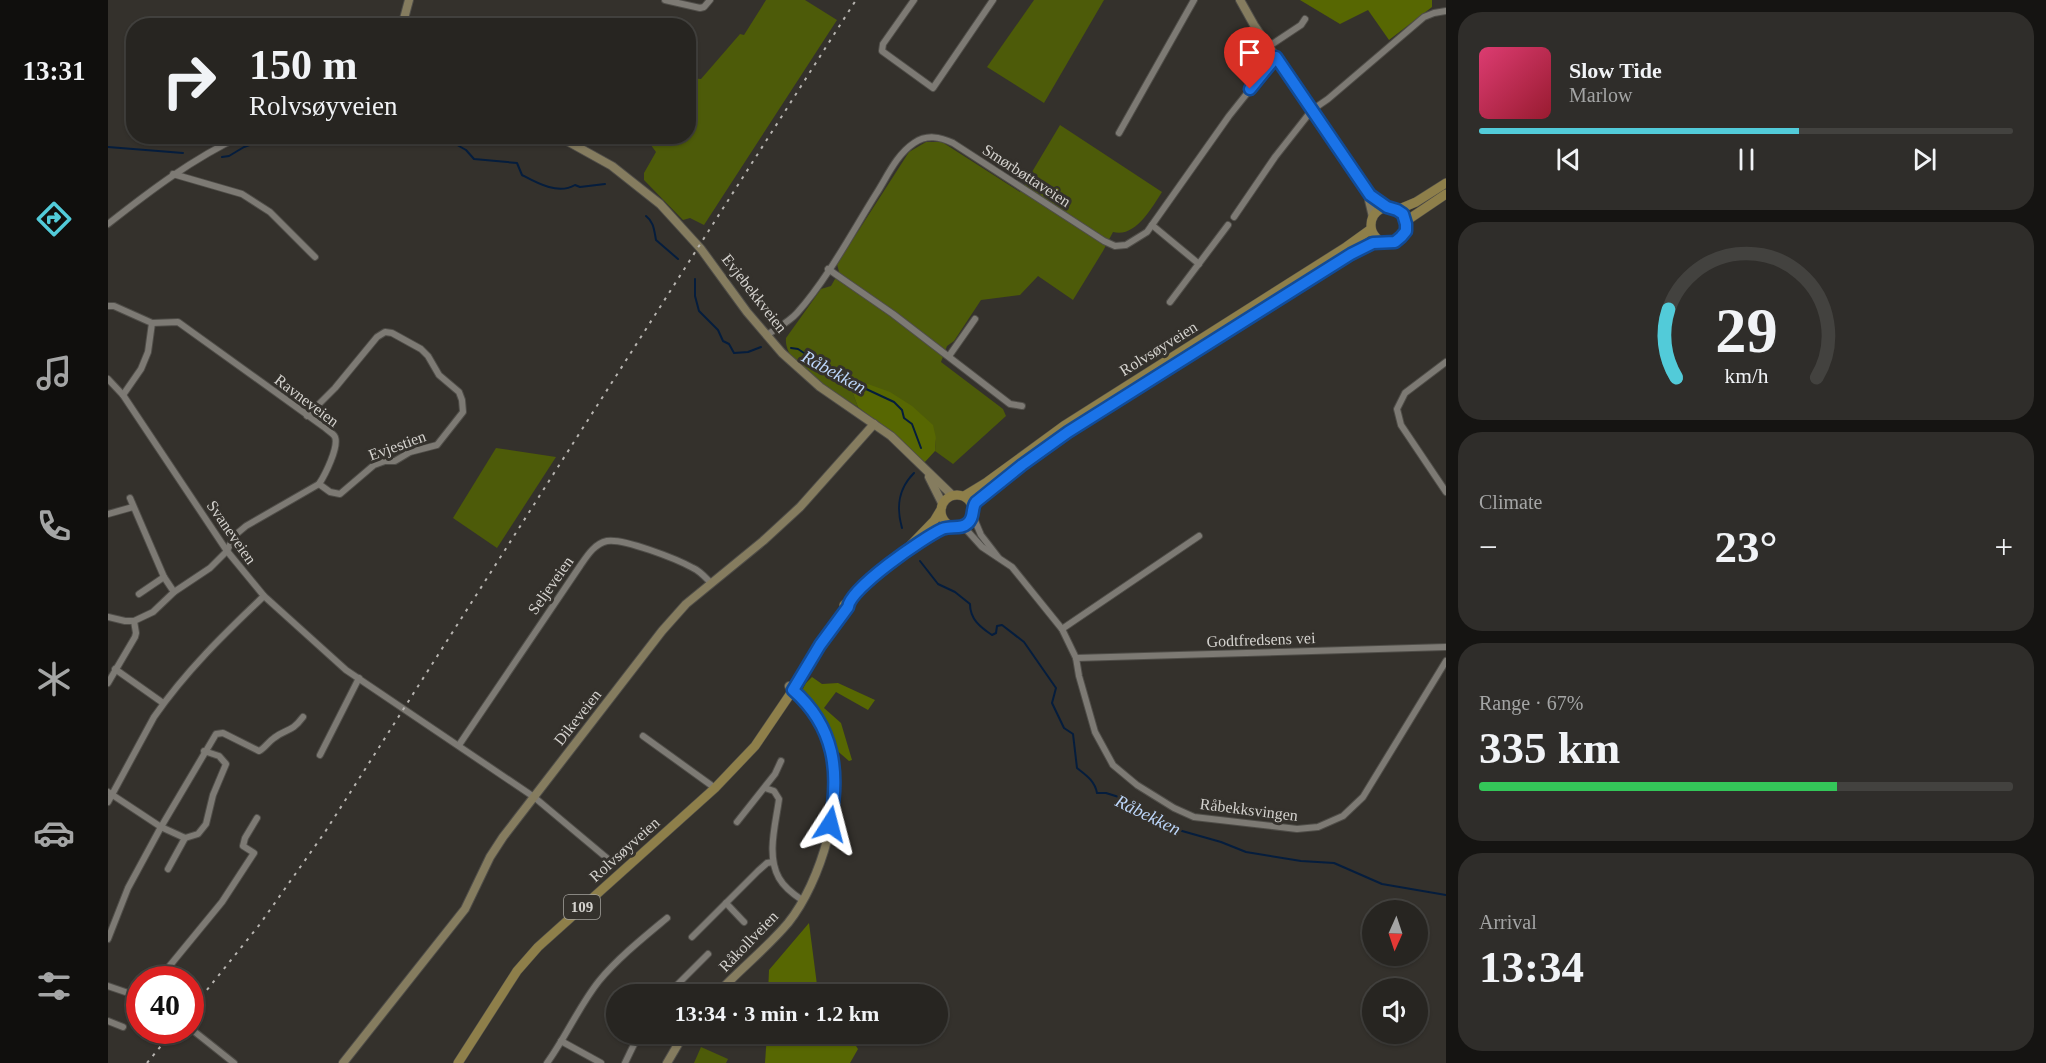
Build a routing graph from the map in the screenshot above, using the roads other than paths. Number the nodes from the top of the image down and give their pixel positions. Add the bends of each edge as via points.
1 (409, 0) edge
2 (665, 0) edge
3 (710, 0) edge
4 (914, 0) edge
5 (993, 0) edge
6 (1194, 0) edge
7 (1240, 0) edge
8 (1446, 11) edge
9 (404, 18) edge
10 (1305, 19) dead end
11 (1268, 47) junction
12 (1276, 57) junction
13 (1312, 110) junction
14 (1119, 133) dead end
15 (226, 144) edge
16 (572, 144) edge
17 (173, 174) junction
18 (1446, 183) edge
19 (1446, 194) edge
20 (1370, 195) junction
21 (1387, 207) junction
22 (1397, 210) junction
23 (1373, 216) junction
24 (1234, 217) dead end
25 (108, 224) edge
26 (1406, 224) junction
27 (1152, 225) junction
28 (1228, 225) dead end
29 (1371, 229) junction
30 (1381, 242) junction
31 (315, 257) dead end
32 (1199, 264) junction
33 (828, 269) junction
34 (1170, 302) dead end
35 (108, 306) edge
36 (975, 319) dead end
37 (152, 323) junction
38 (767, 335) junction
39 (949, 356) junction
40 (1446, 363) edge
41 (108, 379) edge
42 (123, 395) junction
43 (1022, 406) dead end
44 (307, 416) junction
45 (874, 424) junction
46 (927, 471) junction
47 (319, 484) junction
48 (1446, 492) edge
49 (952, 495) junction
50 (964, 496) junction
51 (130, 498) dead end
52 (133, 507) junction
53 (941, 507) junction
54 (973, 511) junction
55 (108, 514) edge
56 (950, 526) junction
57 (963, 526) junction
58 (1199, 536) dead end
59 (906, 550) junction
60 (227, 551) junction
61 (999, 557) junction
62 (164, 577) junction
63 (711, 583) junction
64 (174, 592) junction
65 (139, 594) dead end
66 (264, 596) junction
67 (108, 617) edge
68 (134, 621) junction
69 (1062, 629) junction
70 (1446, 647) edge
71 (1076, 658) junction
72 (1446, 661) edge
73 (115, 669) junction
74 (359, 678) junction
75 (108, 683) edge
76 (789, 692) junction
77 (164, 704) junction
78 (303, 717) dead end
79 (643, 736) dead end
80 (459, 745) junction
81 (204, 752) junction
82 (320, 755) dead end
83 (781, 762) dead end
84 (715, 788) junction
85 (765, 788) junction
86 (534, 796) junction
87 (109, 797) edge
88 (257, 818) dead end
89 (737, 822) dead end
90 (160, 827) junction
91 (185, 838) junction
92 (608, 860) dead end
93 (773, 862) junction
94 (168, 869) dead end
95 (802, 900) junction
96 (726, 903) junction
97 (667, 918) dead end
98 (744, 922) dead end
99 (692, 937) dead end
100 (108, 939) edge
101 (708, 954) dead end
102 (169, 966) edge
103 (678, 984) edge
104 (727, 984) edge
105 (108, 986) edge
106 (126, 992) edge
107 (108, 1021) edge
108 (123, 1027) dead end
109 (204, 1039) edge
110 (561, 1041) junction
111 (634, 1044) edge
112 (678, 1044) edge
113 (234, 1063) edge
114 (344, 1063) edge
115 (458, 1063) edge
116 (547, 1063) edge
117 (601, 1063) edge
118 (625, 1063) edge
119 (667, 1063) edge

1 - 9 street
2 - 3 street via 700,8
4 - 5 street via 882,51 933,88
6 - 14 street
7 - 11 street
8 - 13 street via 1424,17
10 - 11 street
11 - 12 street
12 - 13 street
12 - 27 street, Smørbøttaveien
13 - 20 street
13 - 24 street
15 - 17 street
16 - 38 street, Evjebekkveien via 612,166 660,204 701,249
17 - 25 street
17 - 31 street via 243,194 270,212
18 - 22 main road
19 - 26 main road
20 - 21 street
20 - 23 street
21 - 22 main road
21 - 23 main road
22 - 26 main road
23 - 29 main road
26 - 30 main road via 1406,231 1395,242
27 - 32 street
27 - 33 street, Smørbøttaveien via 1133,242 1112,245 953,143 942,138 923,138 898,158
28 - 32 street
29 - 30 main road
29 - 50 main road, Rolvsøyveien via 1065,425
30 - 54 main road, Rolvsøyveien via 1351,254 1068,432 1022,465
32 - 34 street
33 - 38 street, Smørbøttaveien via 795,315
33 - 39 street
35 - 37 street, Ravneveien
36 - 39 street
37 - 42 street via 148,352
37 - 44 street, Ravneveien via 178,322
38 - 45 street, Evjebekkveien via 820,387
39 - 43 street via 1010,404
40 - 48 street via 1405,393 1397,409 1401,425
41 - 42 street, Svaneveien
42 - 60 street, Svaneveien
44 - 47 street, Ravneveien via 335,438 326,475
44 - 47 street, Evjestien via 385,332 421,349 439,375 459,392 464,406 461,416 437,445 374,465 340,494
45 - 46 street, Evjebekkveien
45 - 63 street, Dikeveien via 800,507
46 - 49 street, Evjebekkveien
46 - 53 street, Evjebekkveien
47 - 60 street via 246,526 234,536
49 - 50 main road
49 - 53 main road, 109
50 - 54 main road
51 - 52 street
52 - 55 street
52 - 62 street
53 - 56 main road
53 - 59 main road, Rolvsøyveien / 109 via 934,521
54 - 57 main road
54 - 61 street, Råbekksvingen via 981,535
56 - 57 main road, 109
56 - 59 main road, Rolvsøyveien / 109
57 - 61 street, Råbekksvingen
58 - 69 street
59 - 76 main road, Rolvsøyveien / 109 via 844,605
60 - 64 street via 204,574
60 - 66 street, Svaneveien
61 - 69 street, Råbekksvingen via 1021,576
62 - 64 street
62 - 65 street
63 - 80 street, Seljeveien via 693,568 653,552 619,541 597,545
63 - 86 street, Dikeveien via 662,631
64 - 68 street via 153,612
66 - 74 street, Svaneveien
66 - 77 street via 205,653
67 - 68 street
68 - 73 street via 135,637
69 - 71 street, Råbekksvingen
70 - 71 street, Godtfredsens vei
71 - 72 street, Råbekksvingen via 1101,746 1113,765 1137,785 1194,817 1297,829 1326,824 1353,808
73 - 75 street
73 - 77 street
74 - 80 street, Svaneveien
74 - 82 street
76 - 84 main road, Rolvsøyveien / 109 via 751,749
76 - 95 street, Råkollveien via 818,720 830,745 836,785 827,838
77 - 87 street
78 - 81 street via 291,731 272,738 262,750 255,751 223,733 216,734
79 - 84 street
80 - 86 street, Svaneveien
81 - 90 street
81 - 91 street via 219,756 226,764 206,825 198,834
83 - 85 street
84 - 115 main road, Rolvsøyveien / 109 via 538,947 517,971
85 - 89 street
85 - 93 street via 774,791 779,799
86 - 92 street, Svaneveien
86 - 114 street, Dikeveien via 490,857 465,909
87 - 90 street
88 - 102 street via 243,846 254,853 222,902
90 - 91 street
90 - 100 street via 128,888
91 - 94 street
93 - 95 street via 778,877
93 - 96 street via 767,863
95 - 104 street, Råkollveien via 788,923
96 - 98 street
96 - 99 street
97 - 110 street via 599,981
101 - 103 street
105 - 106 street
107 - 108 street
109 - 113 street
110 - 116 street
110 - 117 street
111 - 118 street
112 - 119 street

